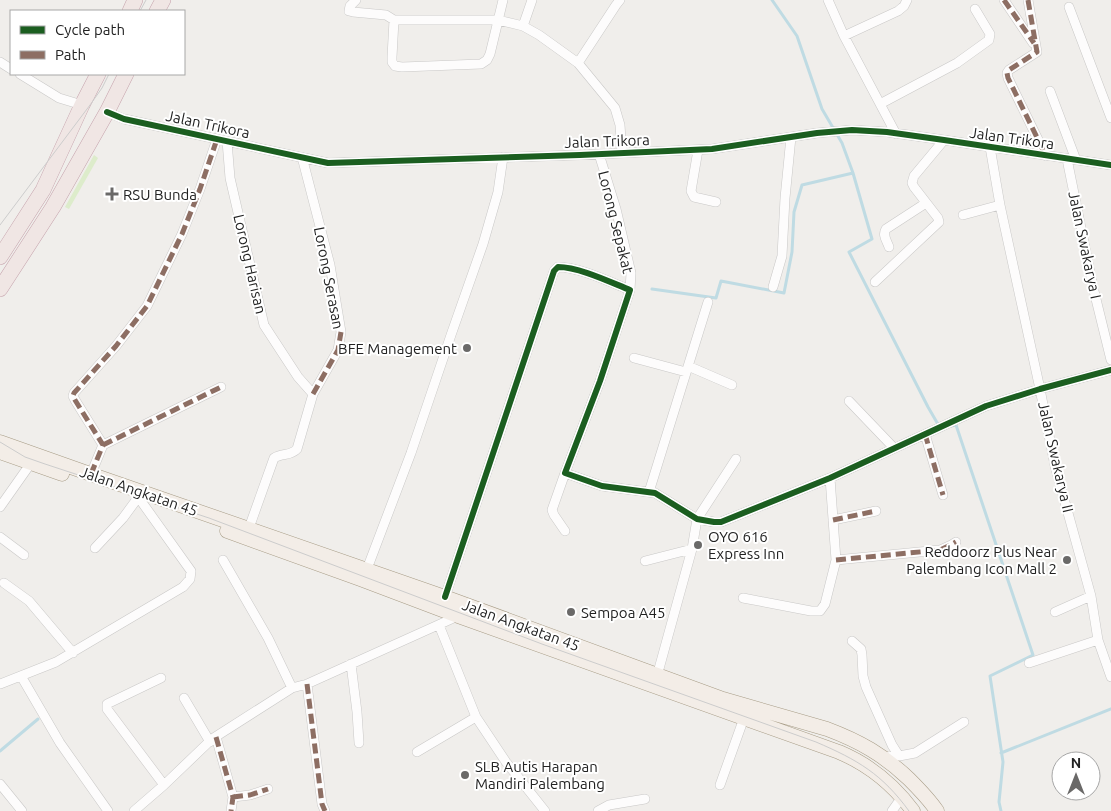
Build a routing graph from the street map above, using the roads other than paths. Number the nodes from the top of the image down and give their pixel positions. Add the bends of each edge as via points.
1 (356, 0) edge
2 (503, 0) edge
3 (532, 0) edge
4 (620, 0) edge
5 (828, 0) edge
6 (907, 0) edge
7 (1004, 0) edge
8 (1028, 0) edge
9 (1070, 7) dead end
10 (975, 10) dead end
11 (394, 20) junction
12 (498, 20) junction
13 (523, 26) junction
14 (844, 36) junction
15 (1035, 45) junction
16 (578, 64) junction
17 (22, 75) edge
18 (97, 75) edge
19 (126, 75) edge
20 (1050, 91) dead end
21 (880, 104) junction
22 (82, 105) junction
23 (107, 112) junction
24 (1111, 118) edge
25 (896, 134) junction
26 (791, 137) junction
27 (217, 140) junction
28 (944, 140) junction
29 (227, 141) junction
30 (990, 147) junction
31 (698, 150) junction
32 (622, 153) junction
33 (599, 154) junction
34 (1046, 156) junction
35 (302, 157) junction
36 (503, 157) junction
37 (1071, 159) junction
38 (1111, 165) edge
39 (716, 202) dead end
40 (926, 202) junction
41 (1000, 205) junction
42 (963, 215) dead end
43 (3, 247) edge
44 (890, 247) dead end
45 (875, 282) dead end
46 (773, 287) dead end
47 (0, 289) edge
48 (630, 290) junction
49 (708, 302) dead end
50 (634, 358) dead end
51 (1111, 360) edge
52 (687, 369) junction
53 (1111, 370) edge
54 (732, 385) dead end
55 (221, 388) dead end
56 (1040, 389) junction
57 (313, 394) junction
58 (849, 402) dead end
59 (925, 434) junction
60 (0, 442) edge
61 (103, 445) junction
62 (894, 448) junction
63 (0, 452) edge
64 (736, 459) dead end
65 (31, 463) junction
66 (565, 473) junction
67 (91, 474) junction
68 (830, 478) junction
69 (649, 492) junction
70 (943, 495) dead end
71 (139, 500) junction
72 (0, 507) edge
73 (876, 511) dead end
74 (697, 518) junction
75 (833, 520) junction
76 (248, 528) junction
77 (565, 531) dead end
78 (0, 538) edge
79 (956, 542) dead end
80 (95, 548) dead end
81 (692, 549) junction
82 (24, 554) dead end
83 (223, 560) dead end
84 (836, 560) junction
85 (645, 561) dead end
86 (367, 569) junction
87 (4, 583) dead end
88 (1091, 596) junction
89 (445, 597) junction
90 (743, 598) dead end
91 (1055, 612) dead end
92 (458, 616) junction
93 (438, 625) junction
94 (1098, 640) junction
95 (852, 642) dead end
96 (73, 653) junction
97 (1107, 653) edge
98 (1029, 663) dead end
99 (351, 664) junction
100 (21, 676) junction
101 (657, 676) junction
102 (1111, 677) edge
103 (161, 678) dead end
104 (0, 684) edge
105 (307, 684) junction
106 (292, 688) junction
107 (184, 698) dead end
108 (476, 717) junction
109 (744, 718) junction
110 (964, 722) dead end
111 (213, 739) junction
112 (359, 743) dead end
113 (417, 752) dead end
114 (899, 756) junction
115 (882, 757) junction
116 (0, 784) edge
117 (164, 785) junction
118 (720, 785) dead end
119 (268, 789) dead end
120 (233, 797) junction
121 (902, 797) junction
122 (645, 799) dead end
123 (932, 809) edge
124 (22, 811) edge
125 (108, 811) edge
126 (134, 811) edge
127 (231, 811) edge
128 (325, 811) edge
129 (546, 811) edge
130 (598, 811) edge
131 (892, 811) edge
132 (912, 811) edge

1 - 11 street via 349,10 386,15
2 - 12 street
3 - 13 street
4 - 16 street
5 - 14 street
6 - 14 street via 898,10
7 - 15 street
8 - 15 street
9 - 24 street
10 - 21 street via 990,34 989,40 957,63
11 - 12 street
11 - 12 street via 392,62 402,67 481,64 490,54
12 - 13 street
13 - 16 street
14 - 21 street
15 - 34 street via 1037,52 1007,73
16 - 32 street via 615,108
17 - 22 street via 59,98
18 - 22 highway
19 - 23 highway
20 - 37 street, Jalan Swakarya I
21 - 25 street
22 - 43 highway via 43,190
23 - 27 street, Jalan Trikora via 124,119
23 - 47 highway via 53,207
25 - 26 street, Jalan Trikora via 852,130
25 - 28 street, Jalan Trikora
26 - 31 street, Jalan Trikora
26 - 46 street via 782,256
27 - 29 street, Jalan Trikora
27 - 61 street via 182,234 147,306 74,393 74,400
28 - 30 street, Jalan Trikora
28 - 40 street via 914,176 912,183
29 - 35 street, Jalan Trikora
29 - 57 street, Lorong Harisan via 230,178 264,325
30 - 34 street, Jalan Trikora
30 - 41 street, Jalan Swakarya II
31 - 32 street, Jalan Trikora
31 - 39 street via 692,194
32 - 33 street, Jalan Trikora
33 - 36 street, Jalan Trikora
33 - 48 street, Lorong Sepakat via 631,273
34 - 37 street, Jalan Trikora
35 - 36 street, Jalan Trikora via 328,162
35 - 57 street, Lorong Serasan via 330,265 341,332 338,350
36 - 86 street via 498,192 483,244
37 - 38 street, Jalan Trikora
37 - 51 street, Jalan Swakarya I via 1093,287
40 - 44 street via 886,229 884,236
40 - 45 street via 939,222
41 - 42 street
41 - 56 street, Jalan Swakarya II
48 - 66 street, Lorong Sepakat via 600,382
48 - 89 street via 564,267 558,267 554,272
49 - 52 street
50 - 52 street
52 - 54 street
52 - 69 street
53 - 56 street
55 - 61 street
56 - 59 street via 986,406
56 - 88 street, Jalan Swakarya II via 1055,466
57 - 76 street via 297,449 274,458
58 - 62 street
59 - 62 street
59 - 70 street
60 - 67 main road, Jalan Angkatan 45
61 - 67 street
62 - 68 street
63 - 65 main road, Jalan Angkatan 45
64 - 74 street
65 - 71 main road, Jalan Angkatan 45
65 - 72 street
66 - 69 street via 602,486
66 - 77 street, Lorong Sepakat via 552,513
67 - 76 main road, Jalan Angkatan 45
68 - 74 street via 721,522
68 - 75 street
69 - 74 street
71 - 80 street
71 - 92 main road, Jalan Angkatan 45
71 - 96 street via 191,571 190,579 183,587
73 - 75 street
74 - 81 street
75 - 84 street
76 - 86 main road, Jalan Angkatan 45
78 - 82 street
79 - 84 street via 940,550
81 - 85 street
81 - 101 street
83 - 106 street via 268,638
84 - 90 street via 825,604 820,611
86 - 89 main road, Jalan Angkatan 45
87 - 96 street via 29,601
88 - 91 street
88 - 94 street, Jalan Swakarya II
89 - 101 main road, Jalan Angkatan 45
92 - 93 street
92 - 109 main road, Jalan Angkatan 45
93 - 99 street
93 - 108 street
94 - 97 street, Jalan Swakarya II
94 - 98 street
95 - 114 street via 861,649 866,687
96 - 100 street
97 - 102 street, Jalan Swakarya II
99 - 105 street
99 - 112 street
100 - 104 street
100 - 125 street via 60,743
101 - 115 main road, Jalan Angkatan 45 via 835,732
103 - 117 street via 106,706
105 - 106 street
105 - 128 street
106 - 111 street
107 - 111 street
108 - 113 street
108 - 129 street via 506,762
109 - 118 street
109 - 121 main road, Jalan Angkatan 45 via 848,756 890,784
110 - 114 street via 915,753
111 - 117 street
111 - 120 street
114 - 115 street
115 - 123 main road, Jalan Angkatan 45 via 918,788
116 - 124 street
117 - 126 street
119 - 120 street
120 - 127 street
121 - 131 street
121 - 132 main road, Jalan Angkatan 45
122 - 130 street via 609,805

